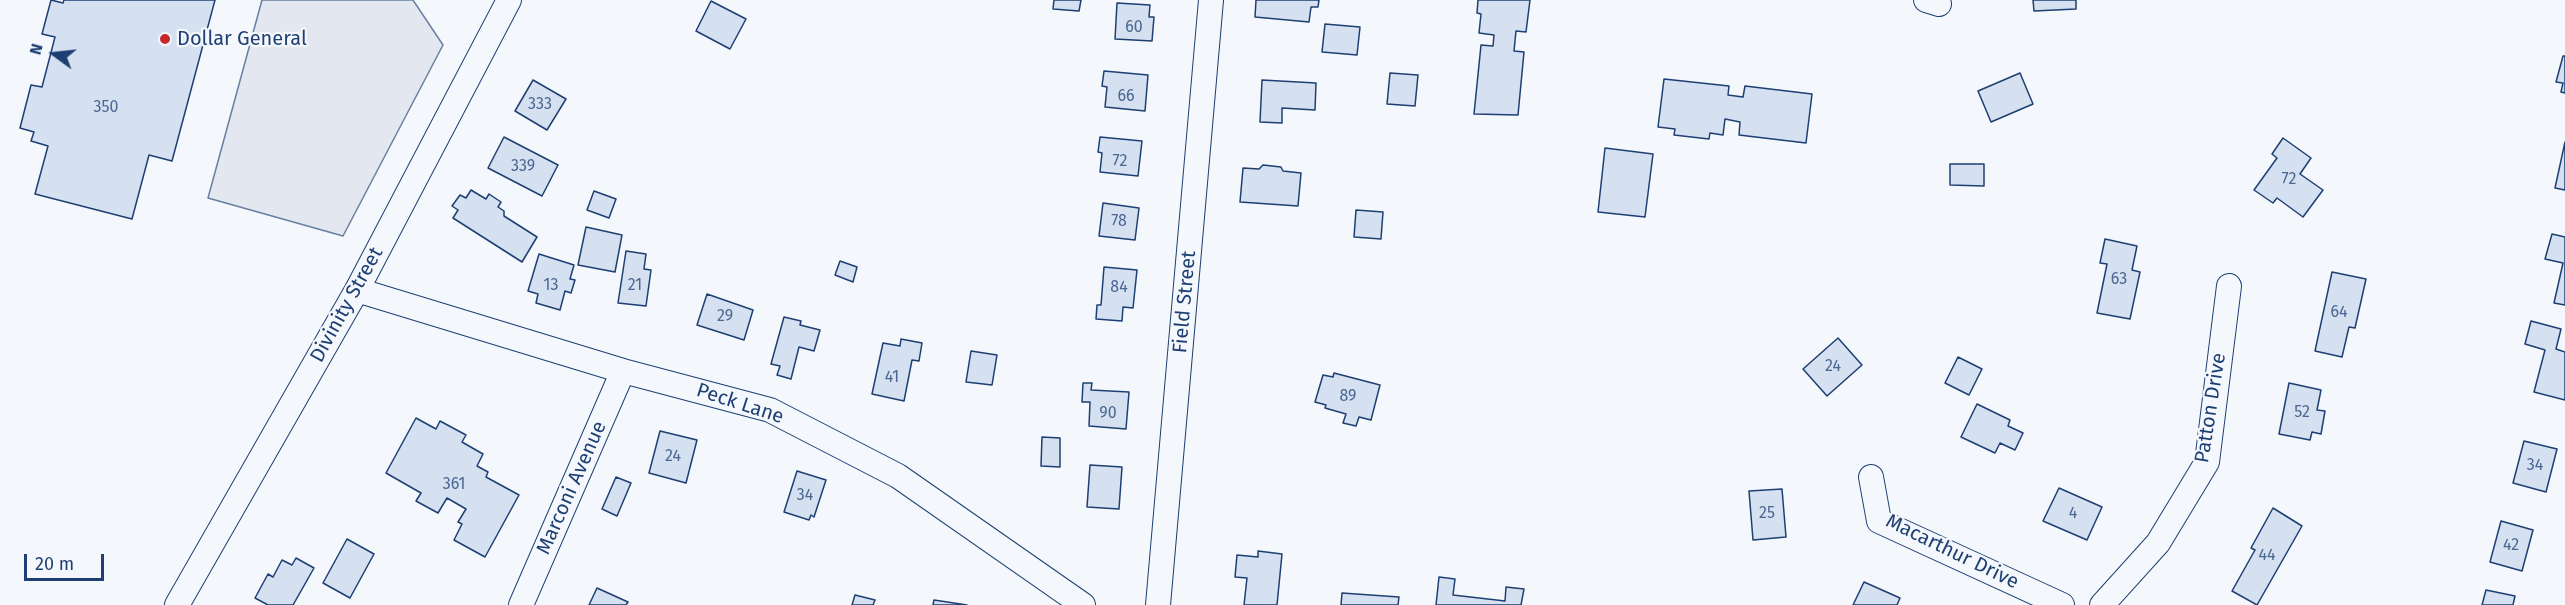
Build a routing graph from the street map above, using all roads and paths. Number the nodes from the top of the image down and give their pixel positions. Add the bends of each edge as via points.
1 (509, 0) edge
2 (1211, 0) edge
3 (2229, 286) dead end
4 (357, 290) junction
5 (623, 371) junction
6 (1871, 477) dead end
7 (177, 605) edge
8 (521, 605) edge
9 (1083, 605) edge
10 (1158, 605) edge
11 (2062, 605) edge
12 (2102, 605) edge

1 - 4 street, Divinity Street
2 - 10 street, Field Street
3 - 12 street, Patton Drive via 2207,462 2158,543
4 - 5 street, Peck Lane
4 - 7 street, Divinity Street
5 - 8 street, Marconi Avenue
5 - 9 street, Peck Lane via 770,410 898,476
6 - 11 street, Macarthur Drive via 1879,521

